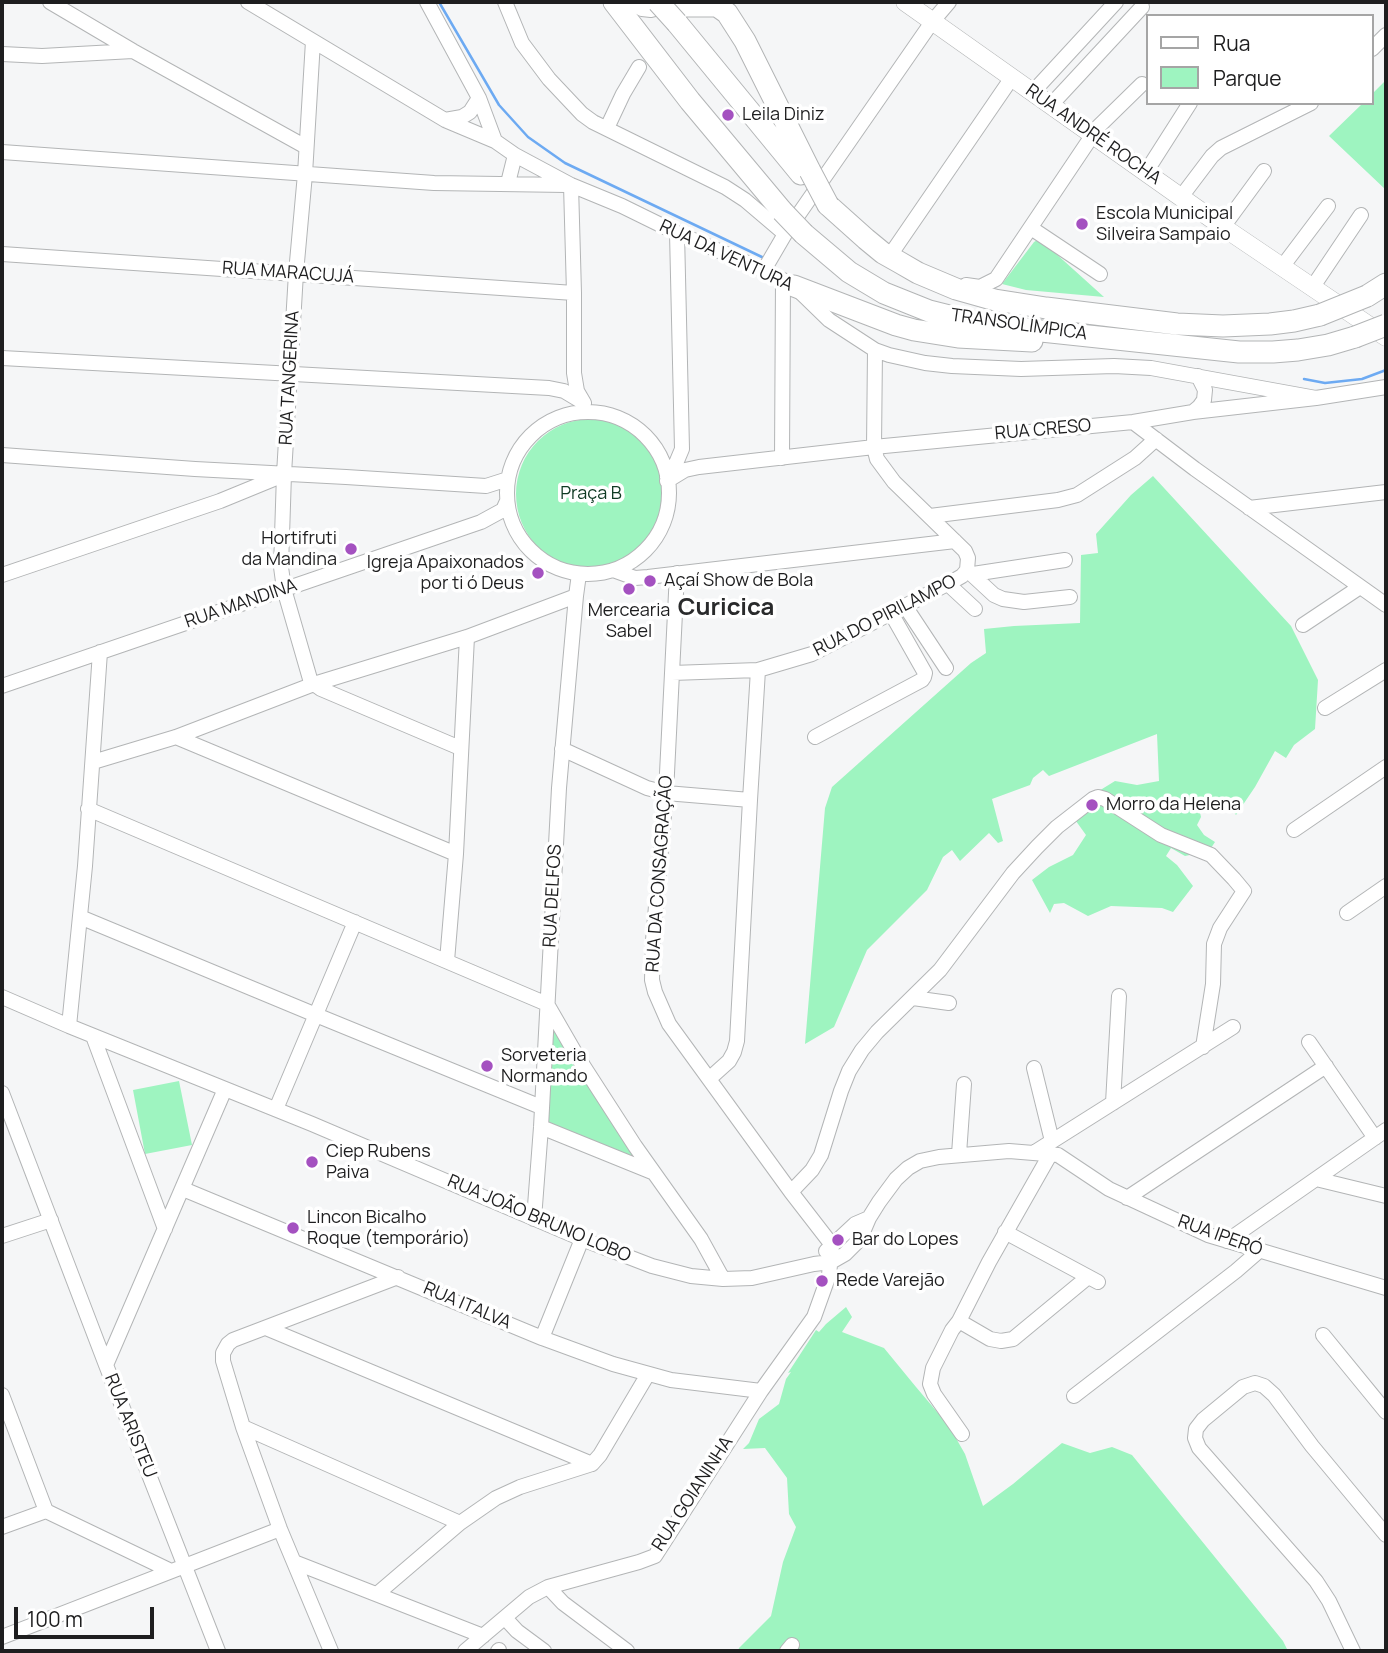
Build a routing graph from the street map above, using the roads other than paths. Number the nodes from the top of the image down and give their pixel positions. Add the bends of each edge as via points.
1 (50, 2) edge
2 (248, 2) edge
3 (427, 2) edge
4 (505, 2) edge
5 (614, 2) edge
6 (629, 2) edge
7 (905, 2) edge
8 (950, 2) edge
9 (1116, 2) edge
10 (1143, 7) dead end
11 (671, 8) edge
12 (932, 22) junction
13 (313, 41) junction
14 (133, 51) junction
15 (2, 54) edge
16 (639, 68) dead end
17 (1011, 79) junction
18 (1142, 84) dead end
19 (1032, 93) junction
20 (479, 98) junction
21 (1307, 105) edge
22 (1050, 106) junction
23 (1188, 106) edge
24 (445, 120) junction
25 (607, 128) junction
26 (1093, 136) junction
27 (495, 141) junction
28 (306, 148) junction
29 (2, 152) edge
30 (515, 155) junction
31 (1264, 171) dead end
32 (1146, 172) junction
33 (305, 174) junction
34 (807, 174) junction
35 (508, 183) junction
36 (571, 185) junction
37 (1181, 197) junction
38 (1328, 206) dead end
39 (1361, 215) dead end
40 (1223, 227) junction
41 (1031, 228) junction
42 (677, 233) junction
43 (794, 234) junction
44 (2, 254) edge
45 (1282, 267) junction
46 (765, 270) junction
47 (296, 273) junction
48 (1100, 274) dead end
49 (788, 283) junction
50 (1386, 284) edge
51 (1312, 288) junction
52 (574, 293) junction
53 (1386, 325) edge
54 (1386, 337) edge
55 (1161, 344) junction
56 (875, 350) junction
57 (2, 358) edge
58 (574, 373) junction
59 (290, 374) junction
60 (1198, 376) junction
61 (1386, 387) edge
62 (566, 398) junction
63 (1315, 398) junction
64 (584, 403) junction
65 (1193, 412) junction
66 (610, 416) junction
67 (553, 420) junction
68 (1133, 422) junction
69 (681, 427) junction
70 (1156, 439) junction
71 (654, 443) junction
72 (874, 447) junction
73 (2, 455) edge
74 (678, 458) junction
75 (782, 458) junction
76 (699, 467) junction
77 (284, 474) junction
78 (667, 479) junction
79 (508, 480) junction
80 (486, 486) junction
81 (1386, 492) edge
82 (507, 499) junction
83 (1249, 508) junction
84 (930, 516) junction
85 (481, 522) junction
86 (514, 526) junction
87 (955, 541) junction
88 (639, 556) junction
89 (1065, 560) dead end
90 (613, 570) junction
91 (970, 572) junction
92 (677, 573) junction
93 (579, 574) junction
94 (2, 575) edge
95 (657, 575) junction
96 (948, 584) junction
97 (1360, 587) junction
98 (284, 589) junction
99 (1070, 597) dead end
100 (575, 603) junction
101 (1386, 605) edge
102 (975, 609) dead end
103 (898, 610) junction
104 (1303, 625) dead end
105 (467, 637) junction
106 (100, 652) junction
107 (946, 668) dead end
108 (758, 670) junction
109 (1386, 670) edge
110 (672, 673) junction
111 (314, 684) junction
112 (2, 686) edge
113 (1325, 708) dead end
114 (176, 737) junction
115 (815, 737) dead end
116 (460, 748) junction
117 (562, 749) junction
118 (93, 762) junction
119 (1386, 767) edge
120 (666, 793) junction
121 (750, 800) junction
122 (88, 809) junction
123 (1294, 830) dead end
124 (456, 854) junction
125 (1386, 886) edge
126 (1347, 913) dead end
127 (80, 916) junction
128 (355, 922) junction
129 (447, 961) junction
130 (1119, 996) dead end
131 (2, 997) edge
132 (913, 998) junction
133 (949, 1003) dead end
134 (547, 1004) junction
135 (316, 1015) junction
136 (69, 1026) junction
137 (1233, 1027) dead end
138 (93, 1036) junction
139 (1308, 1042) dead end
140 (1203, 1047) junction
141 (1326, 1066) junction
142 (1034, 1068) dead end
143 (709, 1079) junction
144 (964, 1084) dead end
145 (225, 1089) junction
146 (2, 1093) edge
147 (1113, 1103) junction
148 (541, 1107) junction
149 (276, 1109) junction
150 (541, 1127) junction
151 (1381, 1134) edge
152 (1051, 1147) junction
153 (959, 1154) junction
154 (654, 1172) junction
155 (1316, 1179) junction
156 (183, 1188) junction
157 (791, 1192) junction
158 (1386, 1196) edge
159 (1127, 1198) junction
160 (869, 1218) junction
161 (534, 1219) junction
162 (51, 1220) junction
163 (165, 1229) junction
164 (1005, 1232) junction
165 (2, 1236) edge
166 (582, 1240) junction
167 (1227, 1241) junction
168 (832, 1245) junction
169 (1259, 1251) junction
170 (831, 1262) junction
171 (814, 1264) junction
172 (398, 1278) junction
173 (723, 1279) junction
174 (1386, 1288) edge
175 (959, 1321) junction
176 (266, 1328) junction
177 (1323, 1335) dead end
178 (542, 1338) junction
179 (106, 1365) junction
180 (648, 1374) junction
181 (761, 1391) junction
182 (2, 1395) edge
183 (1074, 1396) dead end
184 (1386, 1412) edge
185 (243, 1427) junction
186 (962, 1434) dead end
187 (592, 1464) junction
188 (46, 1511) junction
189 (460, 1523) junction
190 (2, 1527) edge
191 (1384, 1527) edge
192 (280, 1529) junction
193 (294, 1562) junction
194 (178, 1568) junction
195 (548, 1587) junction
196 (377, 1594) junction
197 (505, 1618) junction
198 (483, 1636) junction
199 (2, 1637) edge
200 (218, 1651) edge
201 (331, 1651) edge
202 (465, 1651) edge
203 (544, 1651) edge
204 (627, 1651) edge
205 (1353, 1651) edge

1 - 14 street
2 - 13 street, RUA DA VENTURA
3 - 20 street
4 - 25 street via 522,43 549,79 582,114
5 - 43 highway, TRANSOLÍMPICA, bridge via 782,211
6 - 11 street via 642,9
7 - 12 main road, RUA ANDRÉ ROCHA
8 - 12 street
9 - 19 street
10 - 22 street
11 - 34 highway, TRANSOLÍMPICA
11 - 34 highway via 717,6 727,13 745,41
12 - 17 main road, RUA ANDRÉ ROCHA
12 - 43 street
13 - 24 street, RUA DA VENTURA
13 - 28 street, RUA TANGERINA
14 - 15 street
14 - 28 street
16 - 25 street
17 - 19 main road, RUA ANDRÉ ROCHA
17 - 41 street via 887,247 936,275 980,287 996,279
18 - 26 street
19 - 22 main road, RUA ANDRÉ ROCHA
20 - 24 street via 470,112
20 - 27 street
21 - 37 street via 1221,148
22 - 26 main road, RUA ANDRÉ ROCHA
23 - 32 street
24 - 27 street, RUA DA VENTURA
25 - 43 street via 724,187
26 - 32 main road, RUA ANDRÉ ROCHA
26 - 41 street
27 - 30 street, RUA DA VENTURA
28 - 33 street, RUA TANGERINA
29 - 33 street
30 - 35 street
30 - 36 street, RUA DA VENTURA
31 - 40 street
32 - 37 main road, RUA ANDRÉ ROCHA
33 - 35 street
33 - 47 street, RUA TANGERINA
34 - 50 highway, TRANSOLÍMPICA, bridge via 834,210 883,253 918,273 995,300 1223,326 1320,315
35 - 36 street
36 - 42 street, RUA DA VENTURA
36 - 52 street
37 - 40 main road, RUA ANDRÉ ROCHA
38 - 45 street
39 - 51 street
40 - 45 main road, RUA ANDRÉ ROCHA
41 - 48 street
42 - 46 street, RUA DA VENTURA
42 - 69 street
43 - 46 street
43 - 55 highway, TRANSOLÍMPICA via 866,283 929,311 995,325
44 - 47 street, RUA MARACUJÁ
45 - 51 main road, RUA ANDRÉ ROCHA
46 - 49 street, RUA DA VENTURA
47 - 52 street, RUA MARACUJÁ
47 - 59 street, RUA TANGERINA
49 - 55 highway via 914,330 999,341
49 - 56 street, RUA DA VENTURA via 829,320
49 - 75 street
51 - 54 main road, RUA ANDRÉ ROCHA
52 - 58 street
53 - 55 highway, TRANSOLÍMPICA, bridge via 1328,345 1273,352
56 - 60 street, RUA DA VENTURA via 952,366 1130,366
56 - 72 street, RUA DO PIRILAMPO
57 - 59 street
58 - 62 street
58 - 64 street
59 - 62 street via 558,389
59 - 77 street, RUA TANGERINA
60 - 63 street, RUA DA VENTURA
60 - 65 street via 1204,400
61 - 63 street, RUA CRESO
62 - 64 street
62 - 67 street
63 - 65 street, RUA CRESO
64 - 66 street
65 - 68 street, RUA CRESO
66 - 67 street via 576,413
66 - 71 street
67 - 79 street via 524,444
68 - 70 street
68 - 72 street, RUA CRESO
69 - 71 street via 674,442 665,446
69 - 74 street
70 - 83 street
70 - 84 street via 1077,495
71 - 74 street, RUA CRESO
71 - 78 street
72 - 75 street, RUA CRESO
72 - 84 street, RUA DO PIRILAMPO via 883,469
73 - 77 street
74 - 76 street, RUA CRESO
74 - 78 street
75 - 76 street, RUA CRESO
76 - 78 street, RUA CRESO
77 - 80 street
77 - 94 street via 220,501
77 - 98 street, RUA TANGERINA
78 - 88 street via 663,522
79 - 80 street
79 - 82 street
80 - 82 street
81 - 83 street
82 - 85 street, RUA MANDINA via 503,510
82 - 86 street
83 - 97 street
84 - 87 street, RUA DO PIRILAMPO
85 - 86 street, RUA MANDINA
85 - 98 street, RUA MANDINA
86 - 93 street via 536,556
87 - 91 street, RUA DO PIRILAMPO via 965,551
87 - 92 street
88 - 90 street
88 - 95 street
89 - 91 street
90 - 93 street
90 - 95 street via 635,578
91 - 96 street, RUA DO PIRILAMPO
91 - 99 street via 994,595 1012,601
92 - 95 street
92 - 110 street, RUA DA CONSAGRAÇÃO
93 - 100 street, RUA DELFOS
96 - 102 street
96 - 103 street, RUA DO PIRILAMPO
97 - 101 street
97 - 104 street
98 - 106 street, RUA MANDINA
98 - 111 street, RUA TANGERINA
100 - 105 street via 555,605
100 - 117 street, RUA DELFOS
103 - 107 street
103 - 108 street, RUA DO PIRILAMPO via 812,654
103 - 115 street via 924,677
105 - 111 street
105 - 116 street
106 - 112 street, RUA MANDINA
106 - 118 street
108 - 110 street, RUA DO PIRILAMPO
108 - 121 street
109 - 113 street
110 - 120 street, RUA DA CONSAGRAÇÃO
111 - 114 street
111 - 116 street
114 - 118 street
114 - 124 street
116 - 124 street
117 - 120 street
117 - 134 street, RUA DELFOS
118 - 122 street
119 - 123 street
120 - 121 street
120 - 143 street, RUA DA CONSAGRAÇÃO via 652,980 668,1024
121 - 143 street via 737,1041 729,1060
122 - 127 street
122 - 128 street
124 - 129 street
125 - 126 street
127 - 135 street
127 - 136 street
128 - 129 street
128 - 135 street
129 - 134 street
130 - 147 street
131 - 136 street, RUA JOÃO BRUNO LOBO
132 - 133 street
132 - 140 street via 946,963 1013,873 1057,827 1098,797 1161,835 1211,855 1246,888 1216,937
132 - 157 street via 862,1050 841,1091 821,1155
134 - 148 street, RUA DELFOS
134 - 154 street
135 - 148 street
135 - 149 street
136 - 138 street, RUA JOÃO BRUNO LOBO
137 - 140 street
138 - 145 street, RUA JOÃO BRUNO LOBO
138 - 163 street
139 - 141 street
140 - 147 street
141 - 151 street
141 - 159 street
142 - 152 street
143 - 157 street, RUA DA CONSAGRAÇÃO
144 - 153 street
145 - 149 street, RUA JOÃO BRUNO LOBO
145 - 156 street, RUA ARISTEU
146 - 162 street
147 - 152 street
148 - 150 street, RUA DELFOS
149 - 161 street, RUA JOÃO BRUNO LOBO
150 - 154 street
150 - 161 street, RUA DELFOS
151 - 155 street
152 - 153 street via 1035,1152
152 - 159 street, RUA IPERÓ
152 - 164 street
153 - 160 street via 920,1161 908,1168
154 - 173 street via 701,1238
155 - 158 street
155 - 167 street
156 - 163 street, RUA ARISTEU
156 - 172 street, RUA ITALVA
157 - 168 street, RUA DA CONSAGRAÇÃO
159 - 167 street, RUA IPERÓ
160 - 168 street
160 - 170 street via 858,1241
161 - 166 street, RUA JOÃO BRUNO LOBO
162 - 165 street
162 - 179 street
163 - 179 street, RUA ARISTEU
164 - 175 street
164 - 175 street via 1093,1280 1013,1339 990,1339
166 - 173 street, RUA JOÃO BRUNO LOBO via 670,1271
166 - 178 street
167 - 169 street, RUA IPERÓ
168 - 170 street, RUA GOIANINHA
168 - 171 street
169 - 174 street, RUA IPERÓ
169 - 183 street
170 - 171 street, RUA JOÃO BRUNO LOBO
170 - 181 street, RUA GOIANINHA via 814,1317
171 - 173 street, RUA JOÃO BRUNO LOBO via 752,1278
172 - 176 street
172 - 178 street, RUA ITALVA
175 - 186 street via 933,1368 930,1384
176 - 185 street via 233,1340 223,1353
176 - 187 street
177 - 184 street
178 - 180 street, RUA ITALVA
179 - 194 street, RUA ARISTEU
180 - 181 street, RUA ITALVA
180 - 187 street
181 - 195 street, RUA GOIANINHA via 655,1556
182 - 188 street
185 - 189 street
185 - 192 street
187 - 189 street via 520,1487
188 - 190 street
188 - 194 street
189 - 196 street
191 - 205 street via 1355,1499 1264,1386 1255,1383 1237,1391 1196,1429 1201,1451 1316,1581
192 - 193 street
192 - 194 street
193 - 196 street
193 - 201 street
194 - 199 street
194 - 200 street, RUA ARISTEU
195 - 197 street, RUA GOIANINHA
195 - 204 street
196 - 198 street
197 - 198 street, RUA GOIANINHA
197 - 203 street
198 - 202 street, RUA GOIANINHA

